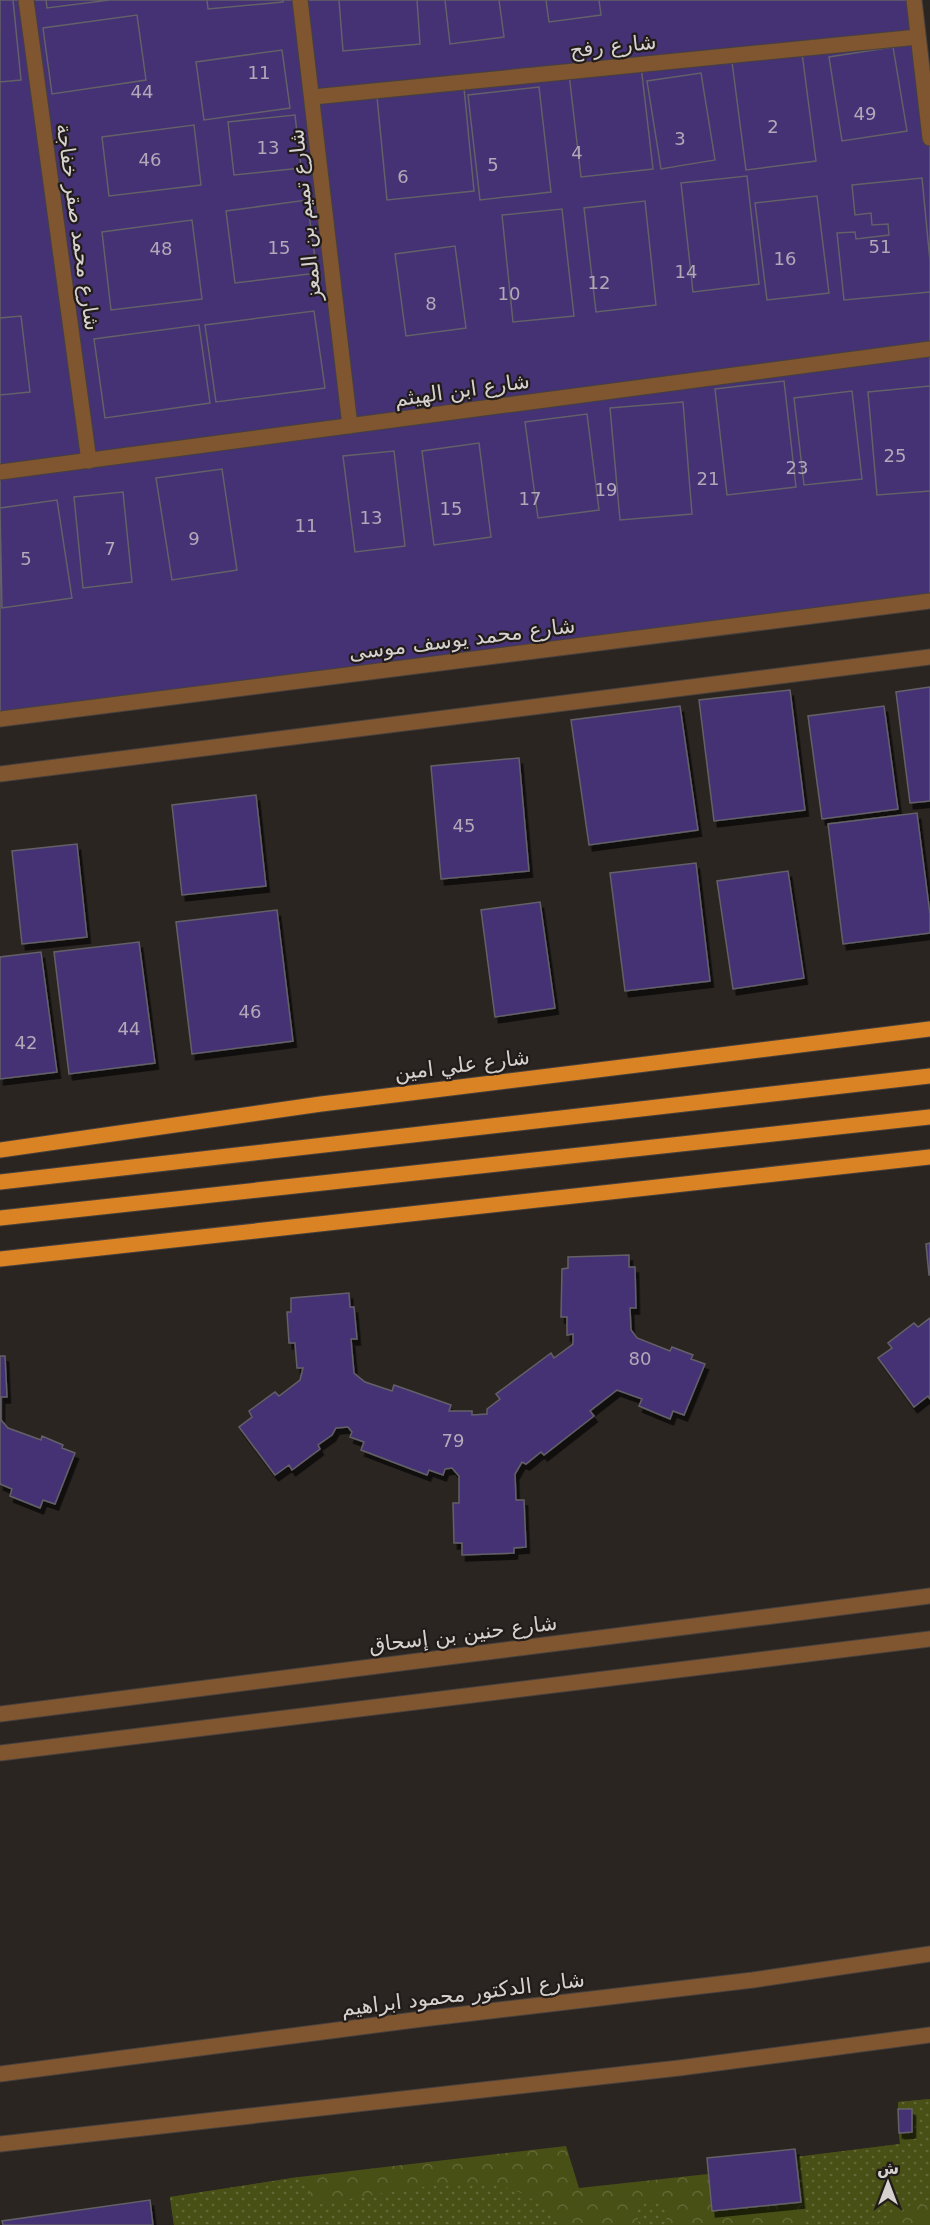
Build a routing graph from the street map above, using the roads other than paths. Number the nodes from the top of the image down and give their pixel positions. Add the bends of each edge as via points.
1 (26, 0) edge
2 (300, 0) edge
3 (914, 0) edge
4 (918, 37) junction
5 (313, 96) junction
6 (930, 138) edge
7 (930, 349) edge
8 (350, 426) junction
9 (89, 460) junction
10 (0, 472) edge
11 (930, 601) edge
12 (930, 657) edge
13 (0, 719) edge
14 (0, 774) edge
15 (930, 1029) edge
16 (930, 1076) edge
17 (930, 1117) edge
18 (0, 1150) edge
19 (930, 1157) edge
20 (0, 1182) edge
21 (0, 1218) edge
22 (0, 1259) edge
23 (930, 1596) edge
24 (930, 1639) edge
25 (0, 1714) edge
26 (0, 1753) edge
27 (930, 1954) edge
28 (930, 2035) edge
29 (0, 2074) edge
30 (0, 2144) edge

1 - 9 street, شارع محمد صقر خفاجة
2 - 5 street, شارع تميم بن المعز
3 - 4 street
4 - 5 street, شارع رفح
4 - 6 street
5 - 8 street, شارع تميم بن المعز
7 - 8 street, شارع ابن الهيثم
8 - 9 street, شارع ابن الهيثم
9 - 10 street, شارع ابن الهيثم
11 - 13 street, شارع محمد يوسف موسى
12 - 14 street
15 - 18 main road, شارع علي امين via 321,1104
16 - 20 main road
17 - 21 main road
19 - 22 main road
23 - 25 street, شارع حنين بن إسحاق
24 - 26 street
27 - 29 street, شارع الدكتور محمود ابراهيم via 753,1980
28 - 30 street via 680,2068

